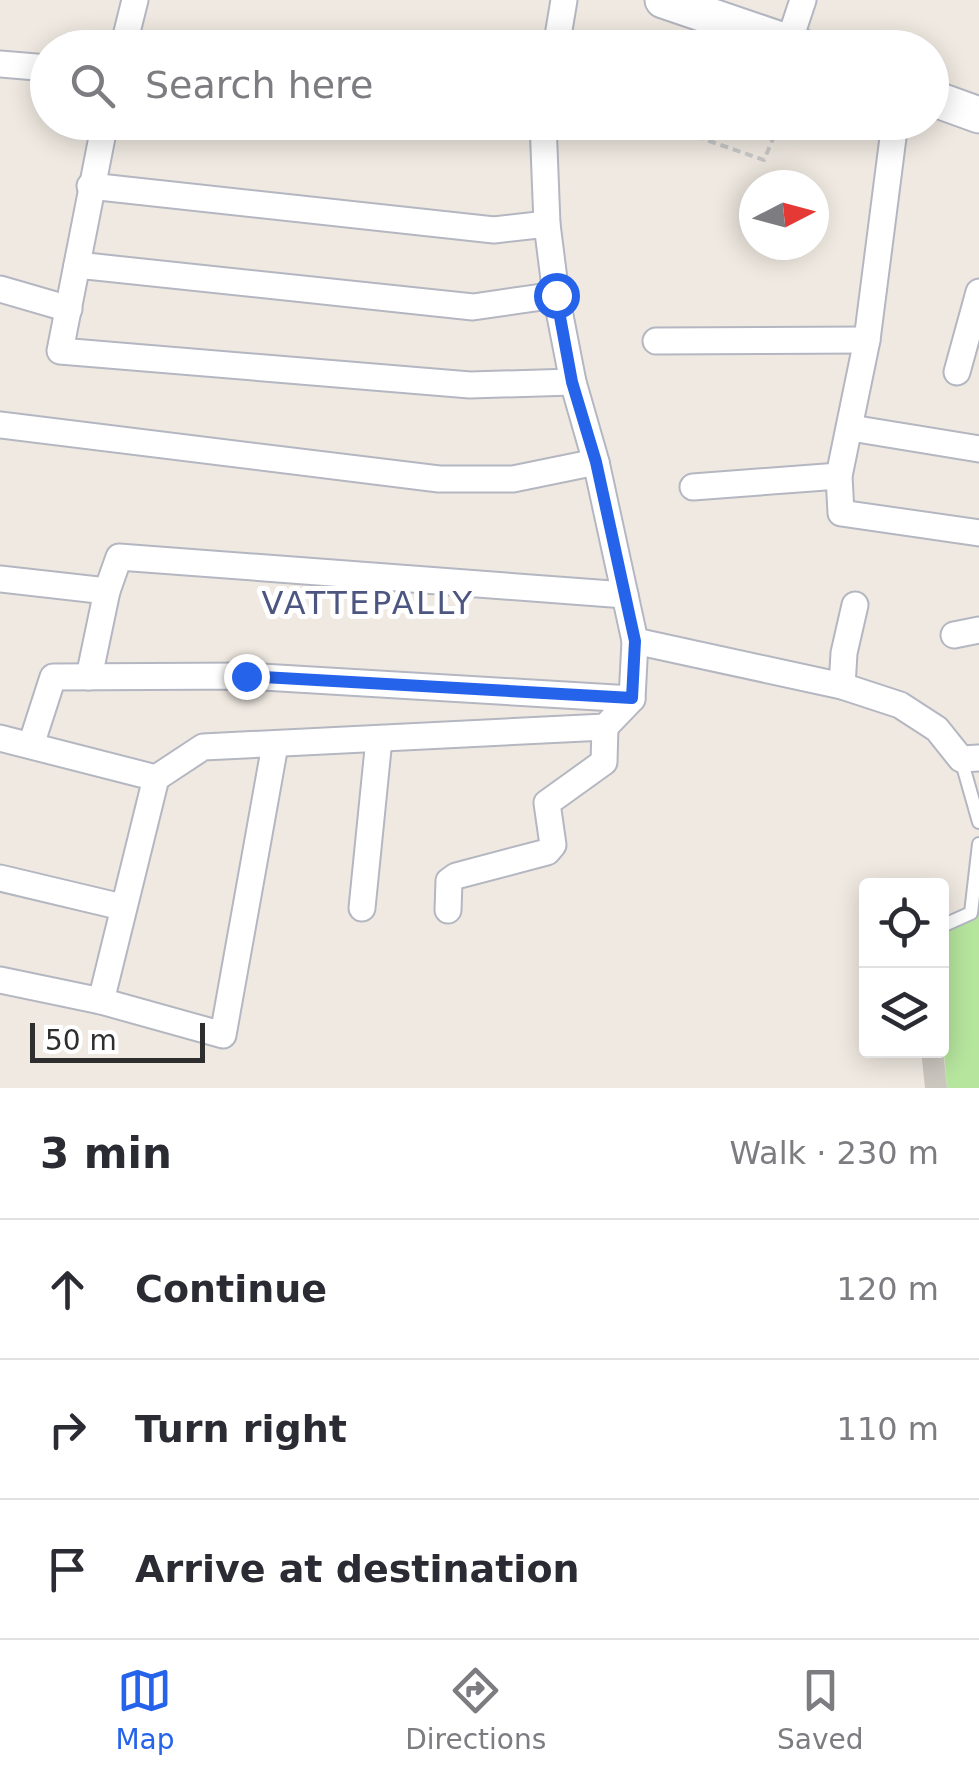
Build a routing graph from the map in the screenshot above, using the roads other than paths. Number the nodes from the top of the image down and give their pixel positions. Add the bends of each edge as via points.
1 (135, 0) edge
2 (564, 0) edge
3 (663, 0) edge
4 (802, 0) edge
5 (128, 30) edge
6 (559, 30) edge
7 (754, 30) edge
8 (799, 30) edge
9 (0, 64) edge
10 (30, 66) edge
11 (949, 104) edge
12 (979, 115) edge
13 (101, 140) edge
14 (544, 140) edge
15 (893, 140) edge
16 (90, 186) junction
17 (547, 224) junction
18 (77, 266) junction
19 (0, 289) edge
20 (979, 292) edge
21 (556, 295) junction
22 (68, 308) junction
23 (867, 340) junction
24 (656, 341) dead end
25 (957, 372) dead end
26 (572, 382) junction
27 (0, 425) edge
28 (851, 428) junction
29 (979, 449) edge
30 (596, 462) junction
31 (839, 476) junction
32 (694, 487) dead end
33 (979, 534) edge
34 (0, 580) edge
35 (107, 592) junction
36 (625, 595) junction
37 (855, 605) dead end
38 (635, 641) junction
39 (89, 677) junction
40 (842, 686) junction
41 (632, 698) junction
42 (605, 728) junction
43 (0, 738) edge
44 (379, 738) junction
45 (275, 744) junction
46 (31, 745) junction
47 (970, 758) edge
48 (156, 778) junction
49 (979, 822) edge
50 (979, 844) edge
51 (0, 878) edge
52 (122, 907) junction
53 (362, 908) dead end
54 (448, 910) dead end
55 (949, 923) edge
56 (0, 980) edge
57 (101, 1002) junction

1 - 5 street
2 - 6 street
3 - 7 street
4 - 8 street
9 - 10 street
11 - 12 street
13 - 16 street
14 - 17 street
15 - 23 street
16 - 17 street via 494,230
16 - 18 street
17 - 21 street
18 - 21 street via 472,307
18 - 22 street
19 - 22 street
20 - 25 street
21 - 26 street
22 - 26 street via 60,352 470,385
23 - 24 street
23 - 28 street
26 - 30 street
27 - 30 street via 439,479 513,479
28 - 29 street
28 - 31 street
30 - 36 street
31 - 32 street
31 - 33 street via 841,513
34 - 35 street
35 - 36 street via 120,557
35 - 39 street
36 - 38 street
37 - 40 street
38 - 40 street
38 - 41 street
39 - 41 street via 246,676
39 - 46 street via 53,677
40 - 47 street via 900,705
41 - 42 street
42 - 44 street
42 - 54 street via 604,762 547,803 553,845 547,852 456,876 449,881
43 - 46 street
44 - 45 street
44 - 53 street
45 - 48 street via 203,747
45 - 57 street via 223,1035
46 - 48 street
47 - 49 lane
48 - 52 street
50 - 55 lane via 972,912
51 - 52 street
52 - 57 street
56 - 57 street

